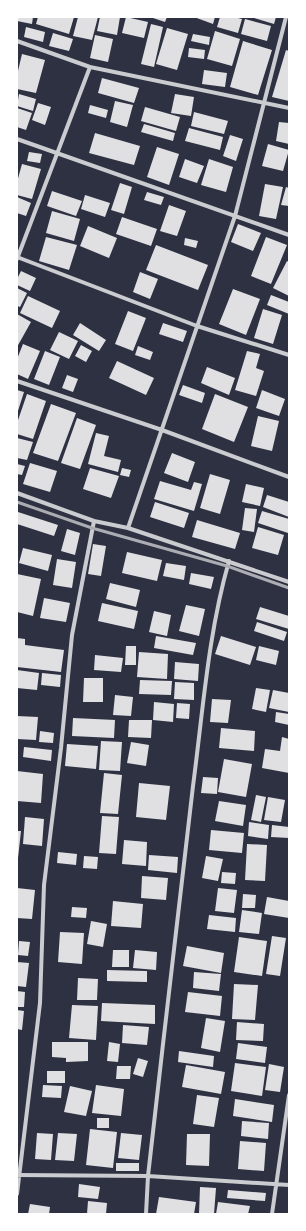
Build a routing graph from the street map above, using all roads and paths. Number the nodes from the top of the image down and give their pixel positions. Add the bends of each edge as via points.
1 (286, 17) edge
2 (17, 41) edge
3 (90, 67) junction
4 (265, 102) junction
5 (289, 108) edge
6 (17, 139) edge
7 (58, 153) junction
8 (235, 216) junction
9 (289, 235) edge
10 (17, 258) edge
11 (197, 326) junction
12 (289, 355) edge
13 (17, 381) edge
14 (162, 430) junction
15 (289, 477) edge
16 (17, 494) edge
17 (94, 520) junction
18 (128, 528) junction
19 (229, 562) junction
20 (289, 582) edge
21 (289, 1095) edge
22 (18, 1175) edge
23 (148, 1176) junction
24 (275, 1185) junction
25 (289, 1185) edge
26 (17, 1194) edge
27 (146, 1214) edge
28 (272, 1214) edge

1 - 4 street
2 - 3 street
3 - 4 street
3 - 7 street
4 - 5 street
4 - 8 street
6 - 7 street
7 - 8 street
7 - 10 street
8 - 9 street
8 - 11 street
10 - 11 street
11 - 12 street
11 - 14 street
13 - 14 street
14 - 15 street
14 - 18 street
16 - 17 street
17 - 18 street
17 - 22 street via 72,635 44,885 40,1003
18 - 19 street
19 - 20 street
19 - 23 street via 213,629
21 - 24 street
22 - 23 street
22 - 26 street
23 - 24 street
23 - 27 street
24 - 25 street
24 - 28 street

